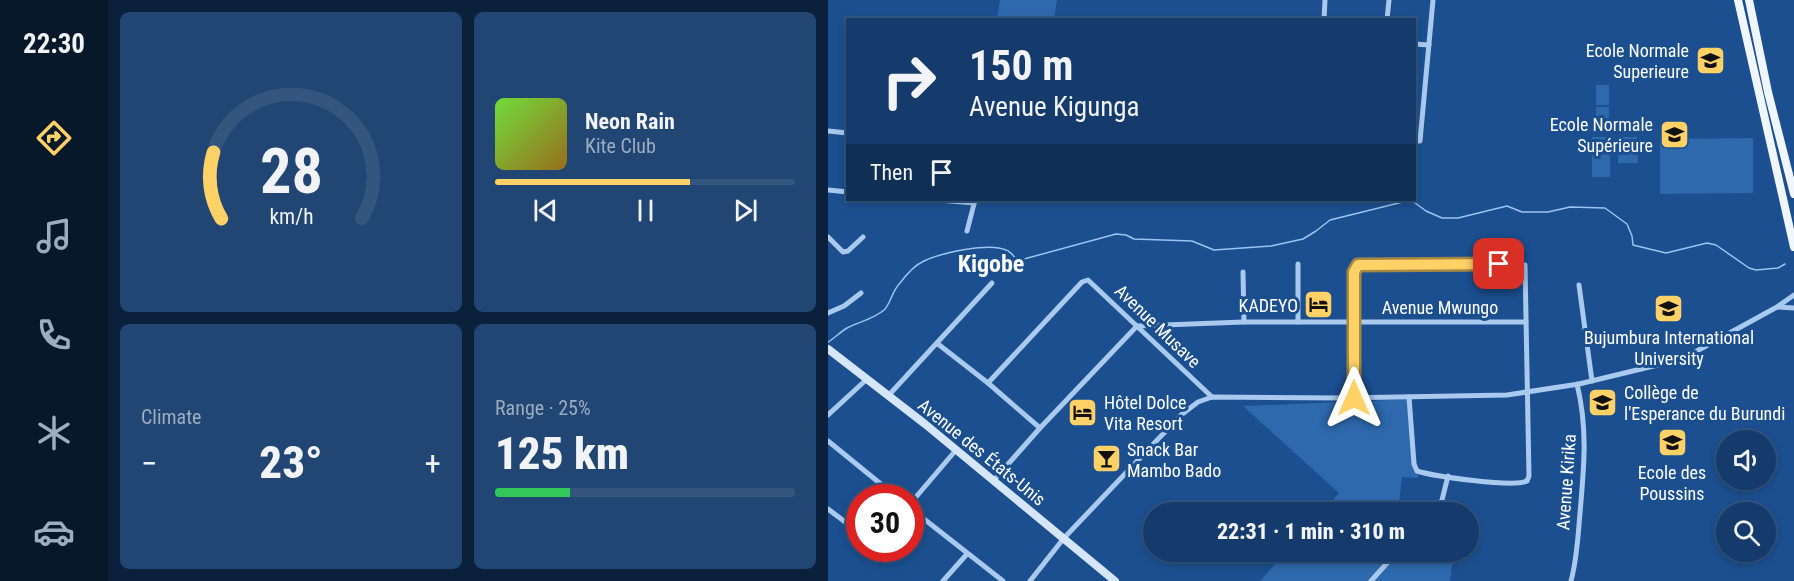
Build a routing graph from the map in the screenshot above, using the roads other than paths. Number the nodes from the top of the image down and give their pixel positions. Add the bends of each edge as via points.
1 (1325, 0) edge
2 (1389, 0) edge
3 (1433, 0) edge
4 (1738, 0) edge
5 (1749, 0) edge
6 (1324, 18) edge
7 (1387, 18) edge
8 (1416, 44) edge
9 (1429, 45) junction
10 (828, 131) edge
11 (846, 133) edge
12 (1416, 141) edge
13 (828, 190) edge
14 (846, 192) edge
15 (1794, 195) edge
16 (1784, 199) junction
17 (974, 201) edge
18 (967, 231) dead end
19 (828, 237) edge
20 (863, 237) dead end
21 (1794, 247) edge
22 (1298, 264) dead end
23 (1243, 272) dead end
24 (992, 283) dead end
25 (1579, 285) dead end
26 (861, 293) dead end
27 (1794, 296) edge
28 (1777, 308) junction
29 (1794, 308) edge
30 (828, 313) edge
31 (1244, 322) junction
32 (1298, 322) junction
33 (1354, 322) junction
34 (1526, 322) junction
35 (1137, 326) junction
36 (938, 344) junction
37 (828, 349) edge
38 (867, 379) junction
39 (1592, 381) junction
40 (988, 383) junction
41 (1577, 384) junction
42 (1527, 393) junction
43 (888, 396) junction
44 (1212, 397) junction
45 (1409, 397) junction
46 (1354, 398) junction
47 (828, 416) edge
48 (1040, 428) junction
49 (828, 441) edge
50 (956, 450) junction
51 (1448, 476) junction
52 (994, 480) junction
53 (881, 484) edge
54 (924, 489) edge
55 (1440, 502) edge
56 (828, 509) edge
57 (924, 518) edge
58 (846, 522) edge
59 (1064, 538) junction
60 (967, 554) junction
61 (1388, 562) edge
62 (943, 581) edge
63 (1003, 581) edge
64 (1030, 581) edge
65 (1115, 581) edge
66 (1371, 581) edge
67 (1570, 581) edge

1 - 6 street
2 - 7 street
3 - 9 street
4 - 16 main road
5 - 15 main road
8 - 9 street
9 - 12 street via 1420,141
10 - 11 street
13 - 14 street
15 - 16 street
16 - 21 main road
17 - 18 street
19 - 20 street via 843,252
22 - 32 street
23 - 31 street
24 - 36 street
25 - 39 street
26 - 30 street
27 - 28 street
28 - 29 street
28 - 39 street via 1670,362
31 - 32 street, Avenue Mwungo
31 - 35 street, Avenue Mwungo
32 - 33 street, Avenue Mwungo
33 - 34 street, Avenue Mwungo
33 - 34 street via 1354,272 1360,264 1524,264
33 - 46 street
34 - 42 street
35 - 40 street, Avenue Musave via 1094,284 1082,282
35 - 44 street, Avenue Musave
35 - 48 street
36 - 40 street
36 - 43 street
37 - 38 street, Avenue des États-Unis
38 - 43 street, Avenue des États-Unis
38 - 47 street
39 - 41 street
40 - 48 street
41 - 42 street
41 - 67 street, Avenue Kirika via 1586,444 1577,552
42 - 45 street
42 - 51 street via 1527,481 1520,484
43 - 50 street, Avenue des États-Unis
44 - 46 street
44 - 59 street via 1197,402 1181,415
45 - 46 street
45 - 51 street via 1415,468
48 - 52 street
49 - 53 street
50 - 52 street, Avenue des États-Unis
50 - 54 street
51 - 55 street
52 - 59 street, Avenue des États-Unis
56 - 58 street
57 - 60 street
59 - 64 street
59 - 65 street, Avenue des États-Unis
60 - 62 street
60 - 63 street
61 - 66 street

